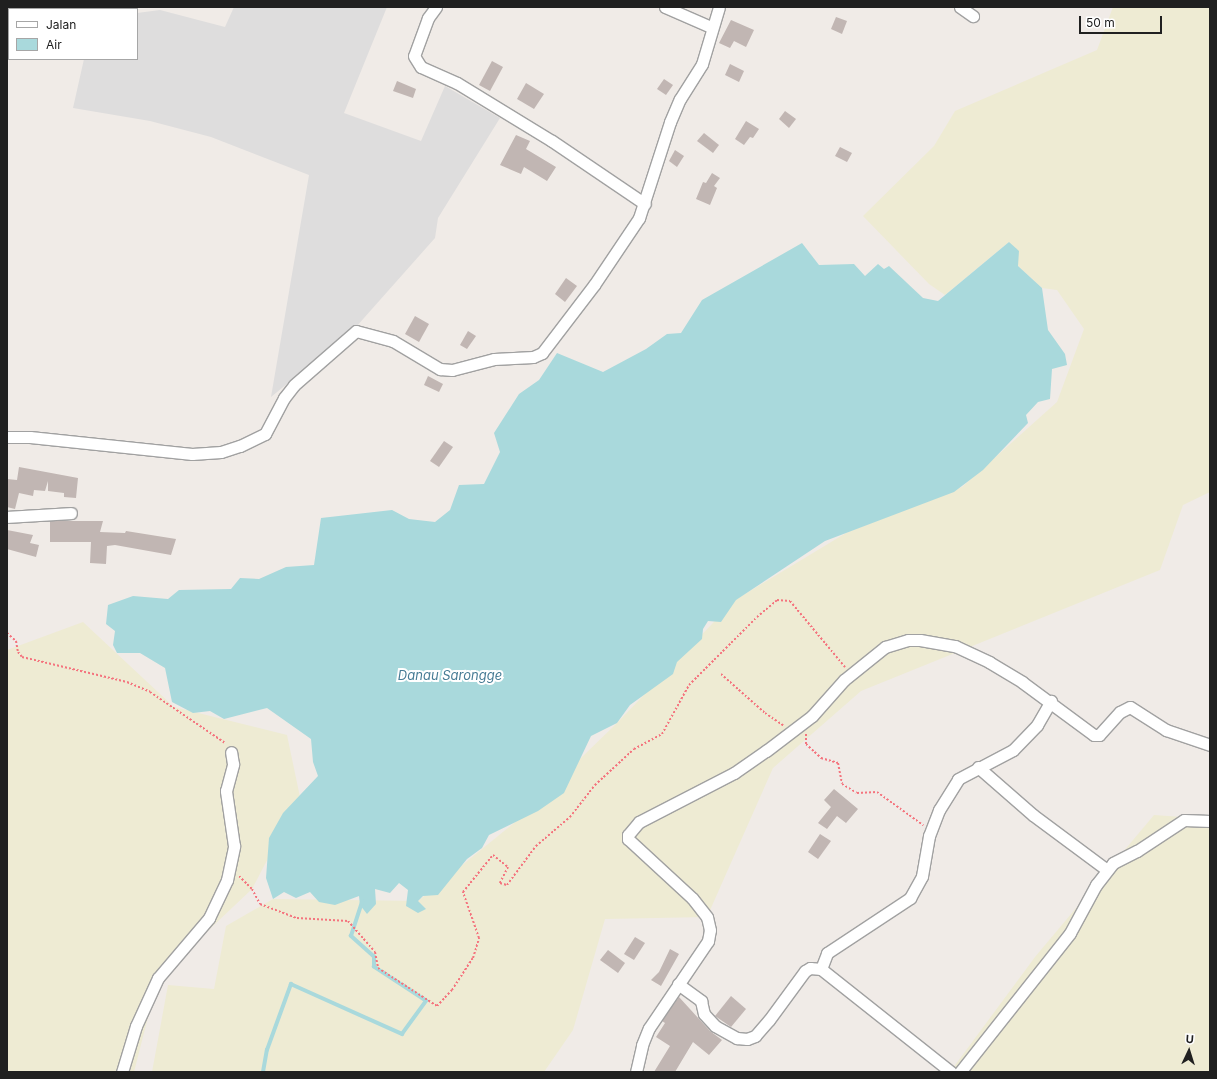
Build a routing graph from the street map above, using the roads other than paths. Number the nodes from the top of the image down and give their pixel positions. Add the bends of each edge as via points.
1 (436, 7) edge
2 (665, 7) edge
3 (719, 7) edge
4 (960, 7) edge
5 (973, 16) dead end
6 (711, 27) junction
7 (645, 204) junction
8 (7, 438) edge
9 (71, 513) dead end
10 (7, 517) edge
11 (1051, 701) junction
12 (1210, 745) edge
13 (231, 752) road end
14 (978, 767) junction
15 (1210, 821) edge
16 (1107, 870) junction
17 (821, 969) junction
18 (678, 984) junction
19 (122, 1072) edge
20 (636, 1072) edge
21 (951, 1072) edge
22 (960, 1072) edge

1 - 7 street via 428,18 414,56 421,67 457,83 552,141
2 - 6 street
3 - 6 street
4 - 5 street
6 - 7 street via 702,64 680,99 670,122
7 - 8 street via 640,218 594,285 553,341 542,353 534,357 494,360 452,370 440,369 392,341 356,331 294,385 265,434 221,452 192,454 30,437
9 - 10 street
11 - 12 street via 1094,735 1099,735 1120,712 1130,707 1166,730
11 - 14 street via 1042,718 1026,738 1012,750
11 - 18 street via 989,662 955,646 908,640 885,647 851,673 806,721 734,772 639,822 628,835 628,839 692,898 707,917 710,930 708,941
13 - 19 street via 233,764 226,791 234,832 227,880 209,918 167,966 144,1005
14 - 16 street via 1033,815
14 - 17 street via 958,779 940,810 932,828 922,876 910,898 827,953
15 - 16 street via 1184,820 1137,851 1113,863
16 - 22 street via 1070,933
17 - 18 street via 810,968 805,971 770,1020 754,1036 747,1039 737,1038 715,1026 704,1014 701,1001
17 - 21 street
18 - 20 street via 649,1028

